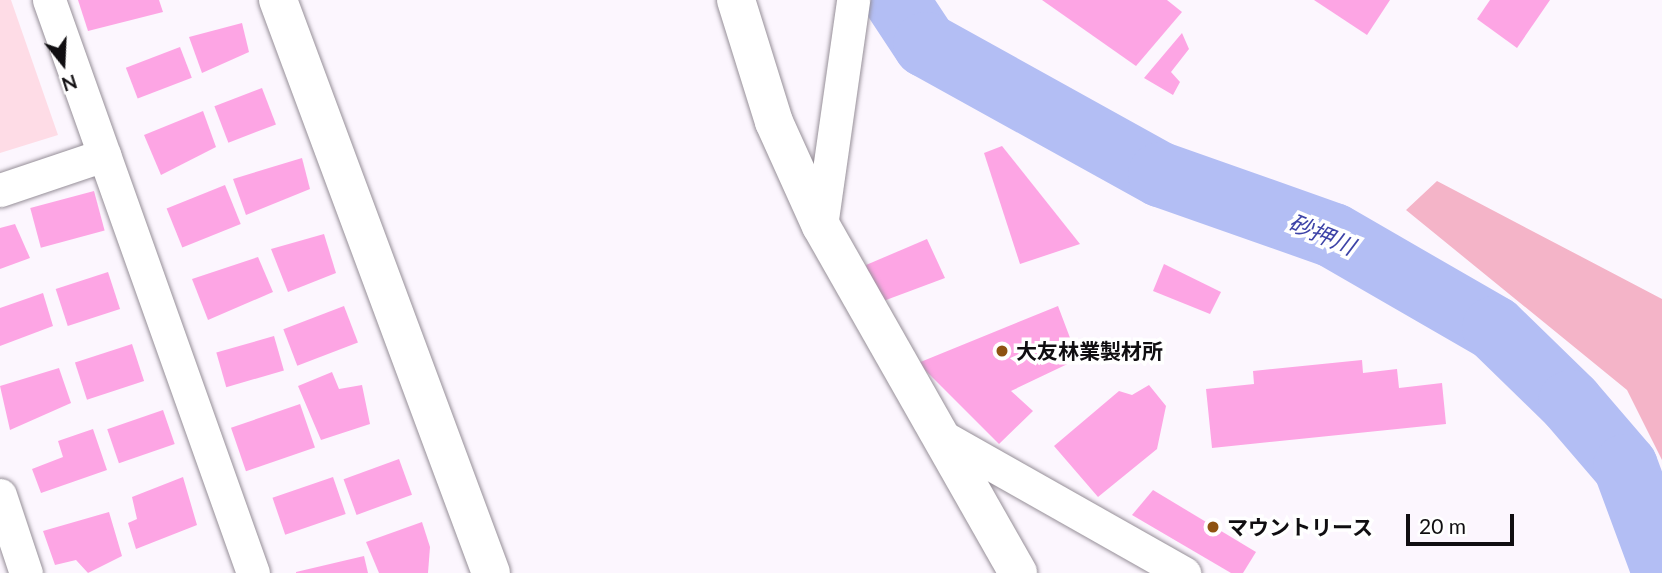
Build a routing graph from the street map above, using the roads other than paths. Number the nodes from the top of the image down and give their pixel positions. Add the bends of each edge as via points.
1 (50, 0) edge
2 (278, 0) edge
3 (736, 0) edge
4 (853, 0) edge
5 (104, 155) junction
6 (0, 190) edge
7 (821, 226) junction
8 (938, 434) junction
9 (0, 495) edge
10 (26, 573) edge
11 (253, 573) edge
12 (491, 573) edge
13 (1018, 573) edge
14 (1184, 573) edge

1 - 5 street
2 - 12 street
3 - 7 street via 774,122
4 - 7 street
5 - 6 street
5 - 11 street
7 - 8 street
8 - 13 street
8 - 14 street
9 - 10 street

